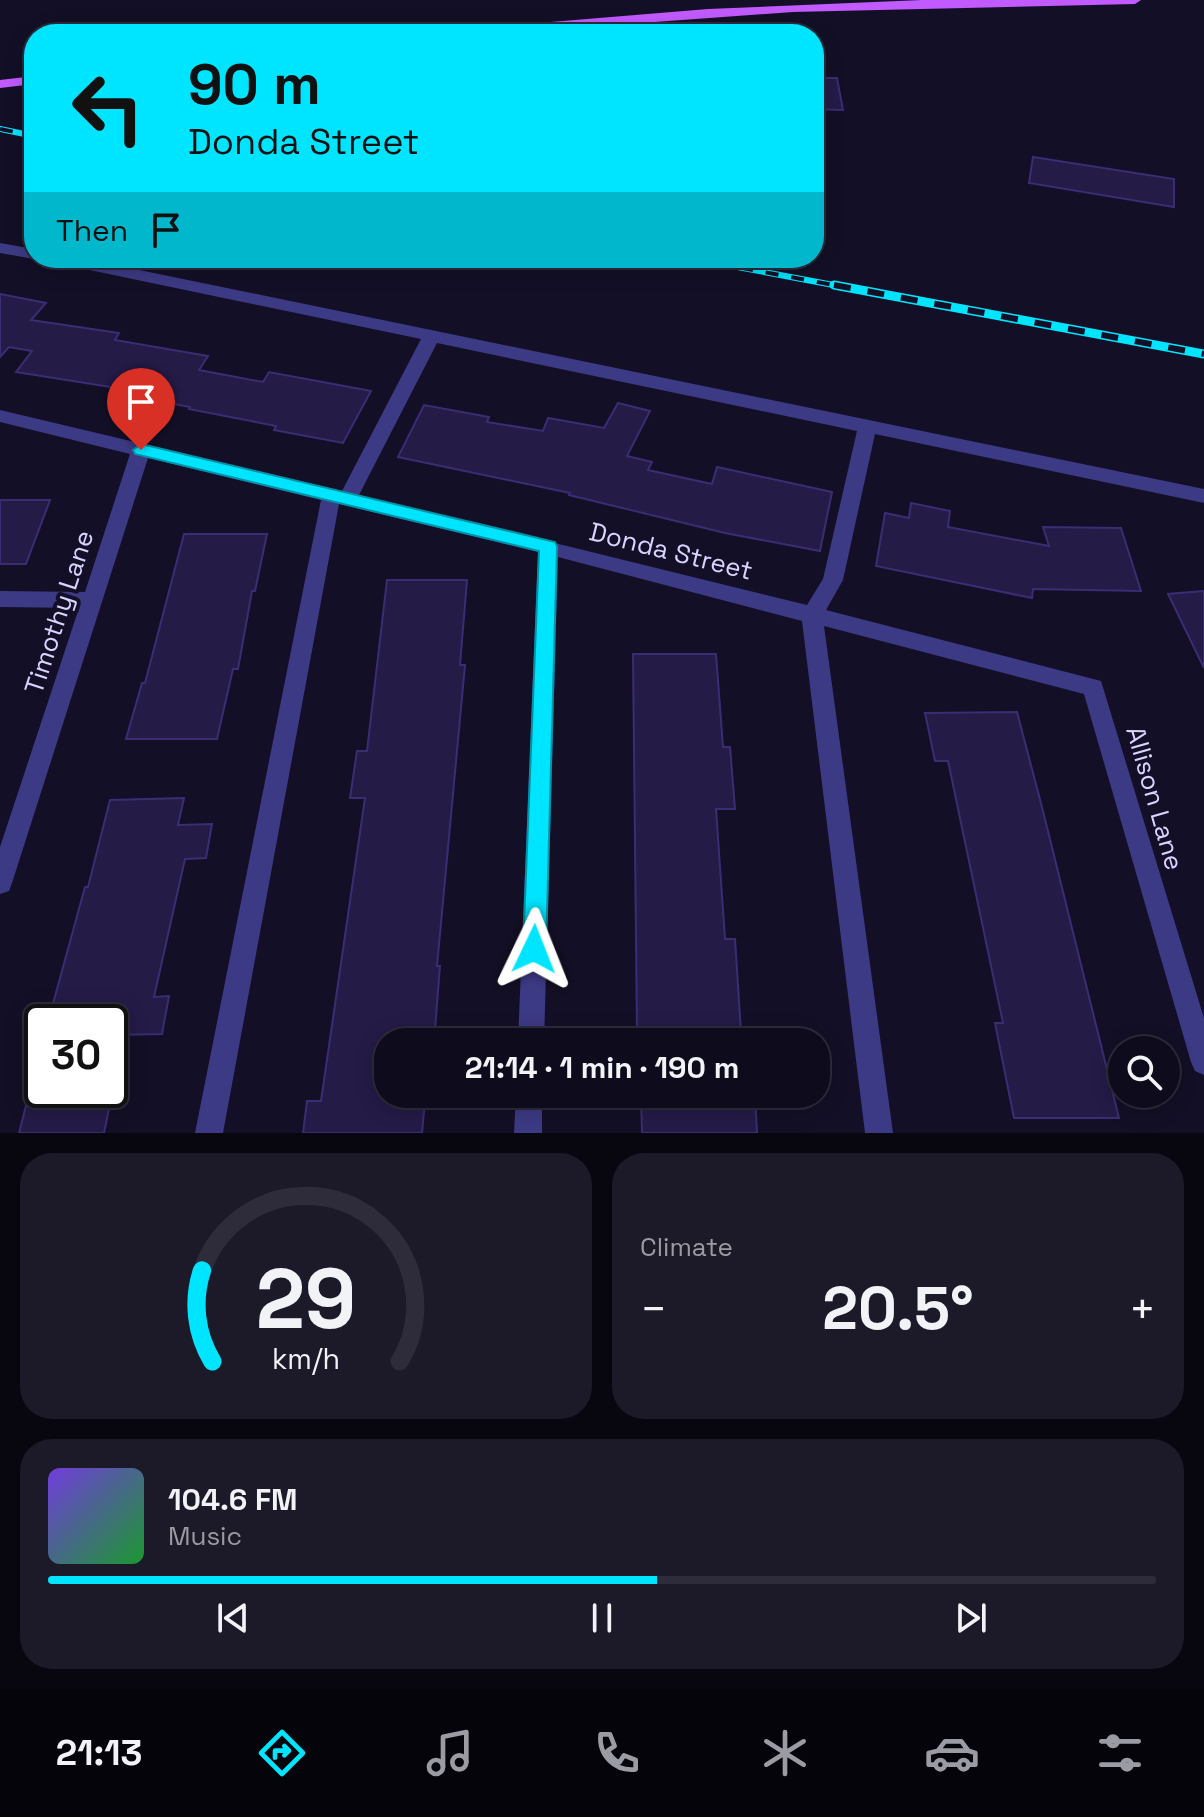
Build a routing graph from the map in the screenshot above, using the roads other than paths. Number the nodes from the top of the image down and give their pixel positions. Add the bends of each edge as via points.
1 (1135, 0) edge
2 (843, 3) edge
3 (543, 24) edge
4 (24, 81) edge
5 (0, 84) edge
6 (0, 248) edge
7 (24, 252) edge
8 (103, 268) edge
9 (431, 337) junction
10 (0, 416) edge
11 (867, 427) junction
12 (141, 450) junction
13 (1204, 496) edge
14 (339, 497) junction
15 (548, 547) junction
16 (0, 599) edge
17 (92, 600) junction
18 (812, 615) junction
19 (1093, 687) joint
20 (11, 814) edge
21 (0, 883) edge
22 (531, 1028) edge
23 (1204, 1062) edge
24 (529, 1108) edge
25 (209, 1133) edge
26 (528, 1133) edge
27 (879, 1133) edge

1 - 2 main road
2 - 3 main road
4 - 5 main road
6 - 7 street
8 - 9 street
9 - 11 street
9 - 14 street
10 - 12 street, Donda Street
11 - 13 street
11 - 18 street via 833,580
12 - 14 street, Donda Street
12 - 17 street, Timothy Lane
14 - 15 street, Donda Street
14 - 25 street
15 - 18 street, Donda Street
15 - 22 street
16 - 17 street
17 - 20 street, Timothy Lane
18 - 19 street, Donda Street
18 - 27 street
19 - 23 street, Allison Lane
20 - 21 street, Timothy Lane
24 - 26 street

